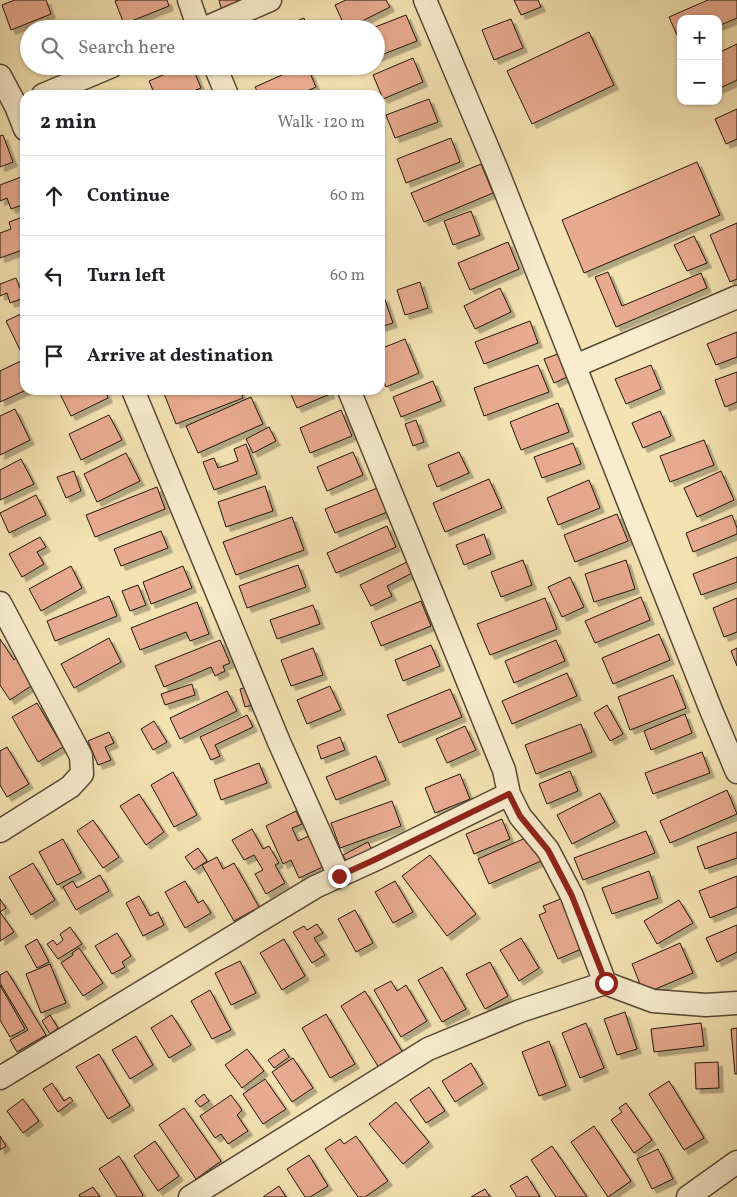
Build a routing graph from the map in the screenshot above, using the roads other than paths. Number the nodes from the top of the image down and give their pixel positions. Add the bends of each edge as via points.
1 (189, 0) edge
2 (270, 0) edge
3 (425, 0) edge
4 (196, 20) edge
5 (224, 20) edge
6 (91, 75) edge
7 (219, 75) edge
8 (0, 76) edge
9 (55, 90) edge
10 (225, 90) edge
11 (14, 107) edge
12 (20, 119) edge
13 (737, 297) edge
14 (574, 366) junction
15 (135, 395) edge
16 (351, 395) edge
17 (0, 603) edge
18 (737, 772) edge
19 (509, 794) junction
20 (0, 831) edge
21 (339, 876) junction
22 (606, 983) junction
23 (737, 1003) edge
24 (0, 1078) edge
25 (737, 1162) edge
26 (190, 1197) edge
27 (688, 1197) edge

1 - 4 street
2 - 5 street
3 - 14 street via 497,170
6 - 9 street
7 - 10 street
8 - 11 street
11 - 12 street
13 - 14 street
14 - 18 street
15 - 21 street via 279,742
16 - 19 street via 504,770
17 - 20 street via 81,756 82,774 70,787
19 - 21 street
19 - 22 street via 520,816 548,850 572,896
21 - 24 street via 315,887
22 - 23 street via 653,1001 706,1005
22 - 26 street via 520,1011 428,1049
25 - 27 street

